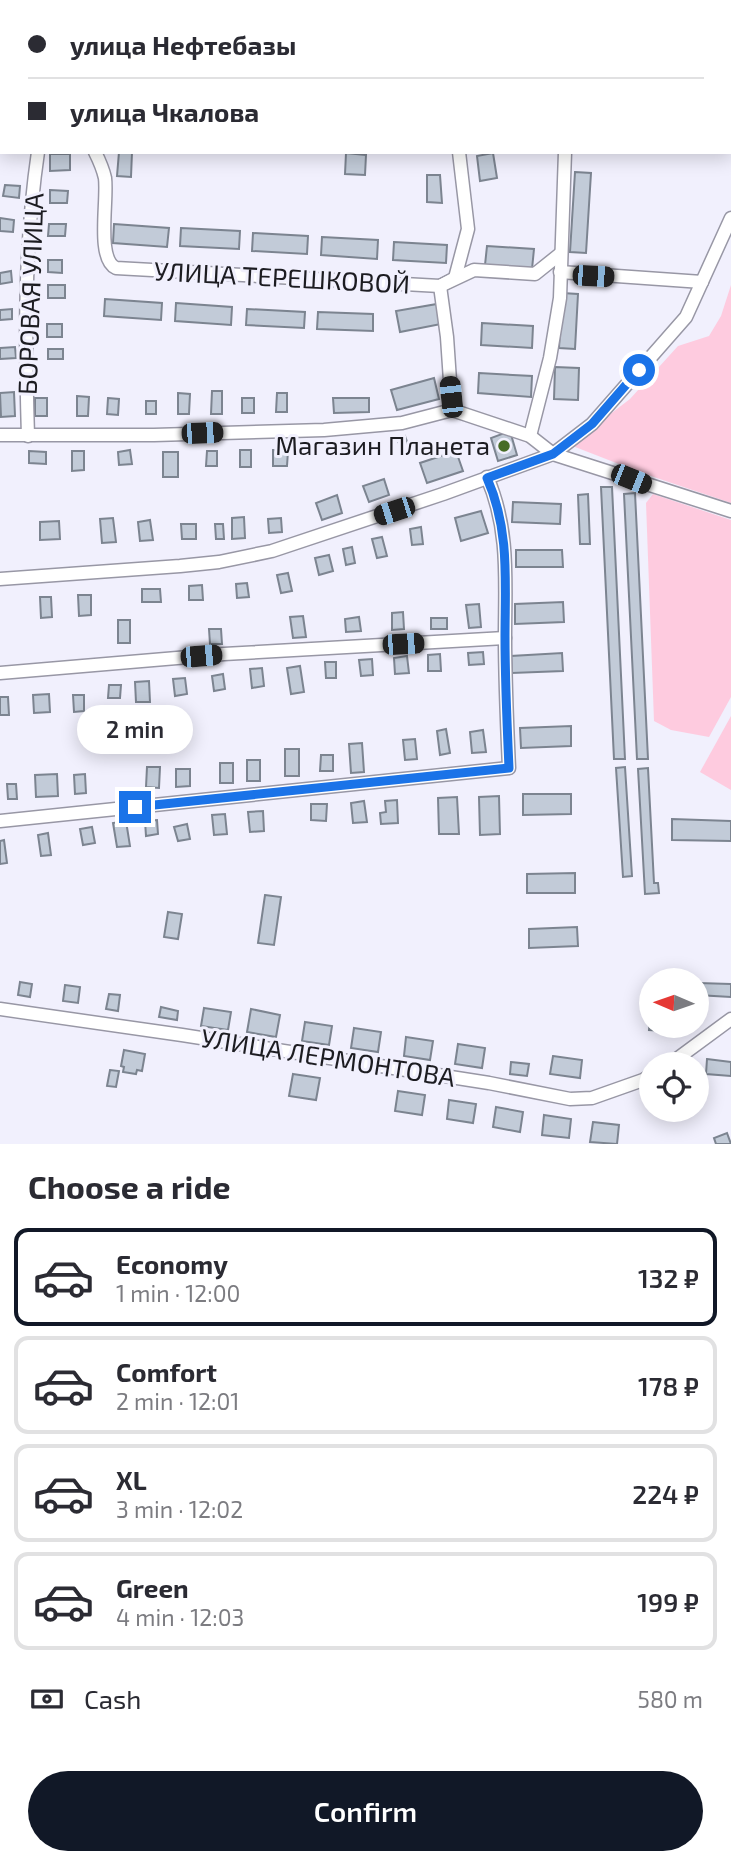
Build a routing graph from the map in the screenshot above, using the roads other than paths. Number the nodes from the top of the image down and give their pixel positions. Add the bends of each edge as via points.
1 (38, 154) edge
2 (96, 154) edge
3 (459, 154) edge
4 (565, 154) edge
5 (731, 218) edge
6 (560, 254) junction
7 (560, 272) junction
8 (702, 282) junction
9 (440, 286) junction
10 (452, 410) junction
11 (0, 435) edge
12 (28, 436) junction
13 (530, 436) junction
14 (553, 454) junction
15 (487, 478) junction
16 (731, 511) edge
17 (0, 579) edge
18 (505, 638) junction
19 (0, 673) edge
20 (0, 821) edge
21 (0, 1009) edge
22 (731, 1019) edge
23 (686, 1052) edge
24 (639, 1082) edge

1 - 12 street, БОРОВАЯ УЛИЦА via 26,281
2 - 9 street, УЛИЦА ТЕРЕШКОВОЙ via 107,204 106,256 117,268
3 - 9 street via 468,229 455,278
4 - 6 street
5 - 8 street
6 - 7 street
6 - 9 street, УЛИЦА ТЕРЕШКОВОЙ via 535,274 474,270
7 - 8 street
7 - 13 street via 550,358
8 - 14 street via 686,317 592,424
9 - 10 street
10 - 12 street via 402,423 324,430
10 - 13 street
11 - 12 street
13 - 14 street
14 - 15 street
14 - 16 street
15 - 17 street via 272,551 219,562
15 - 18 street via 503,527
18 - 19 street
18 - 20 street via 509,768
21 - 24 street, УЛИЦА ЛЕРМОНТОВА via 570,1099 592,1098
22 - 23 street

